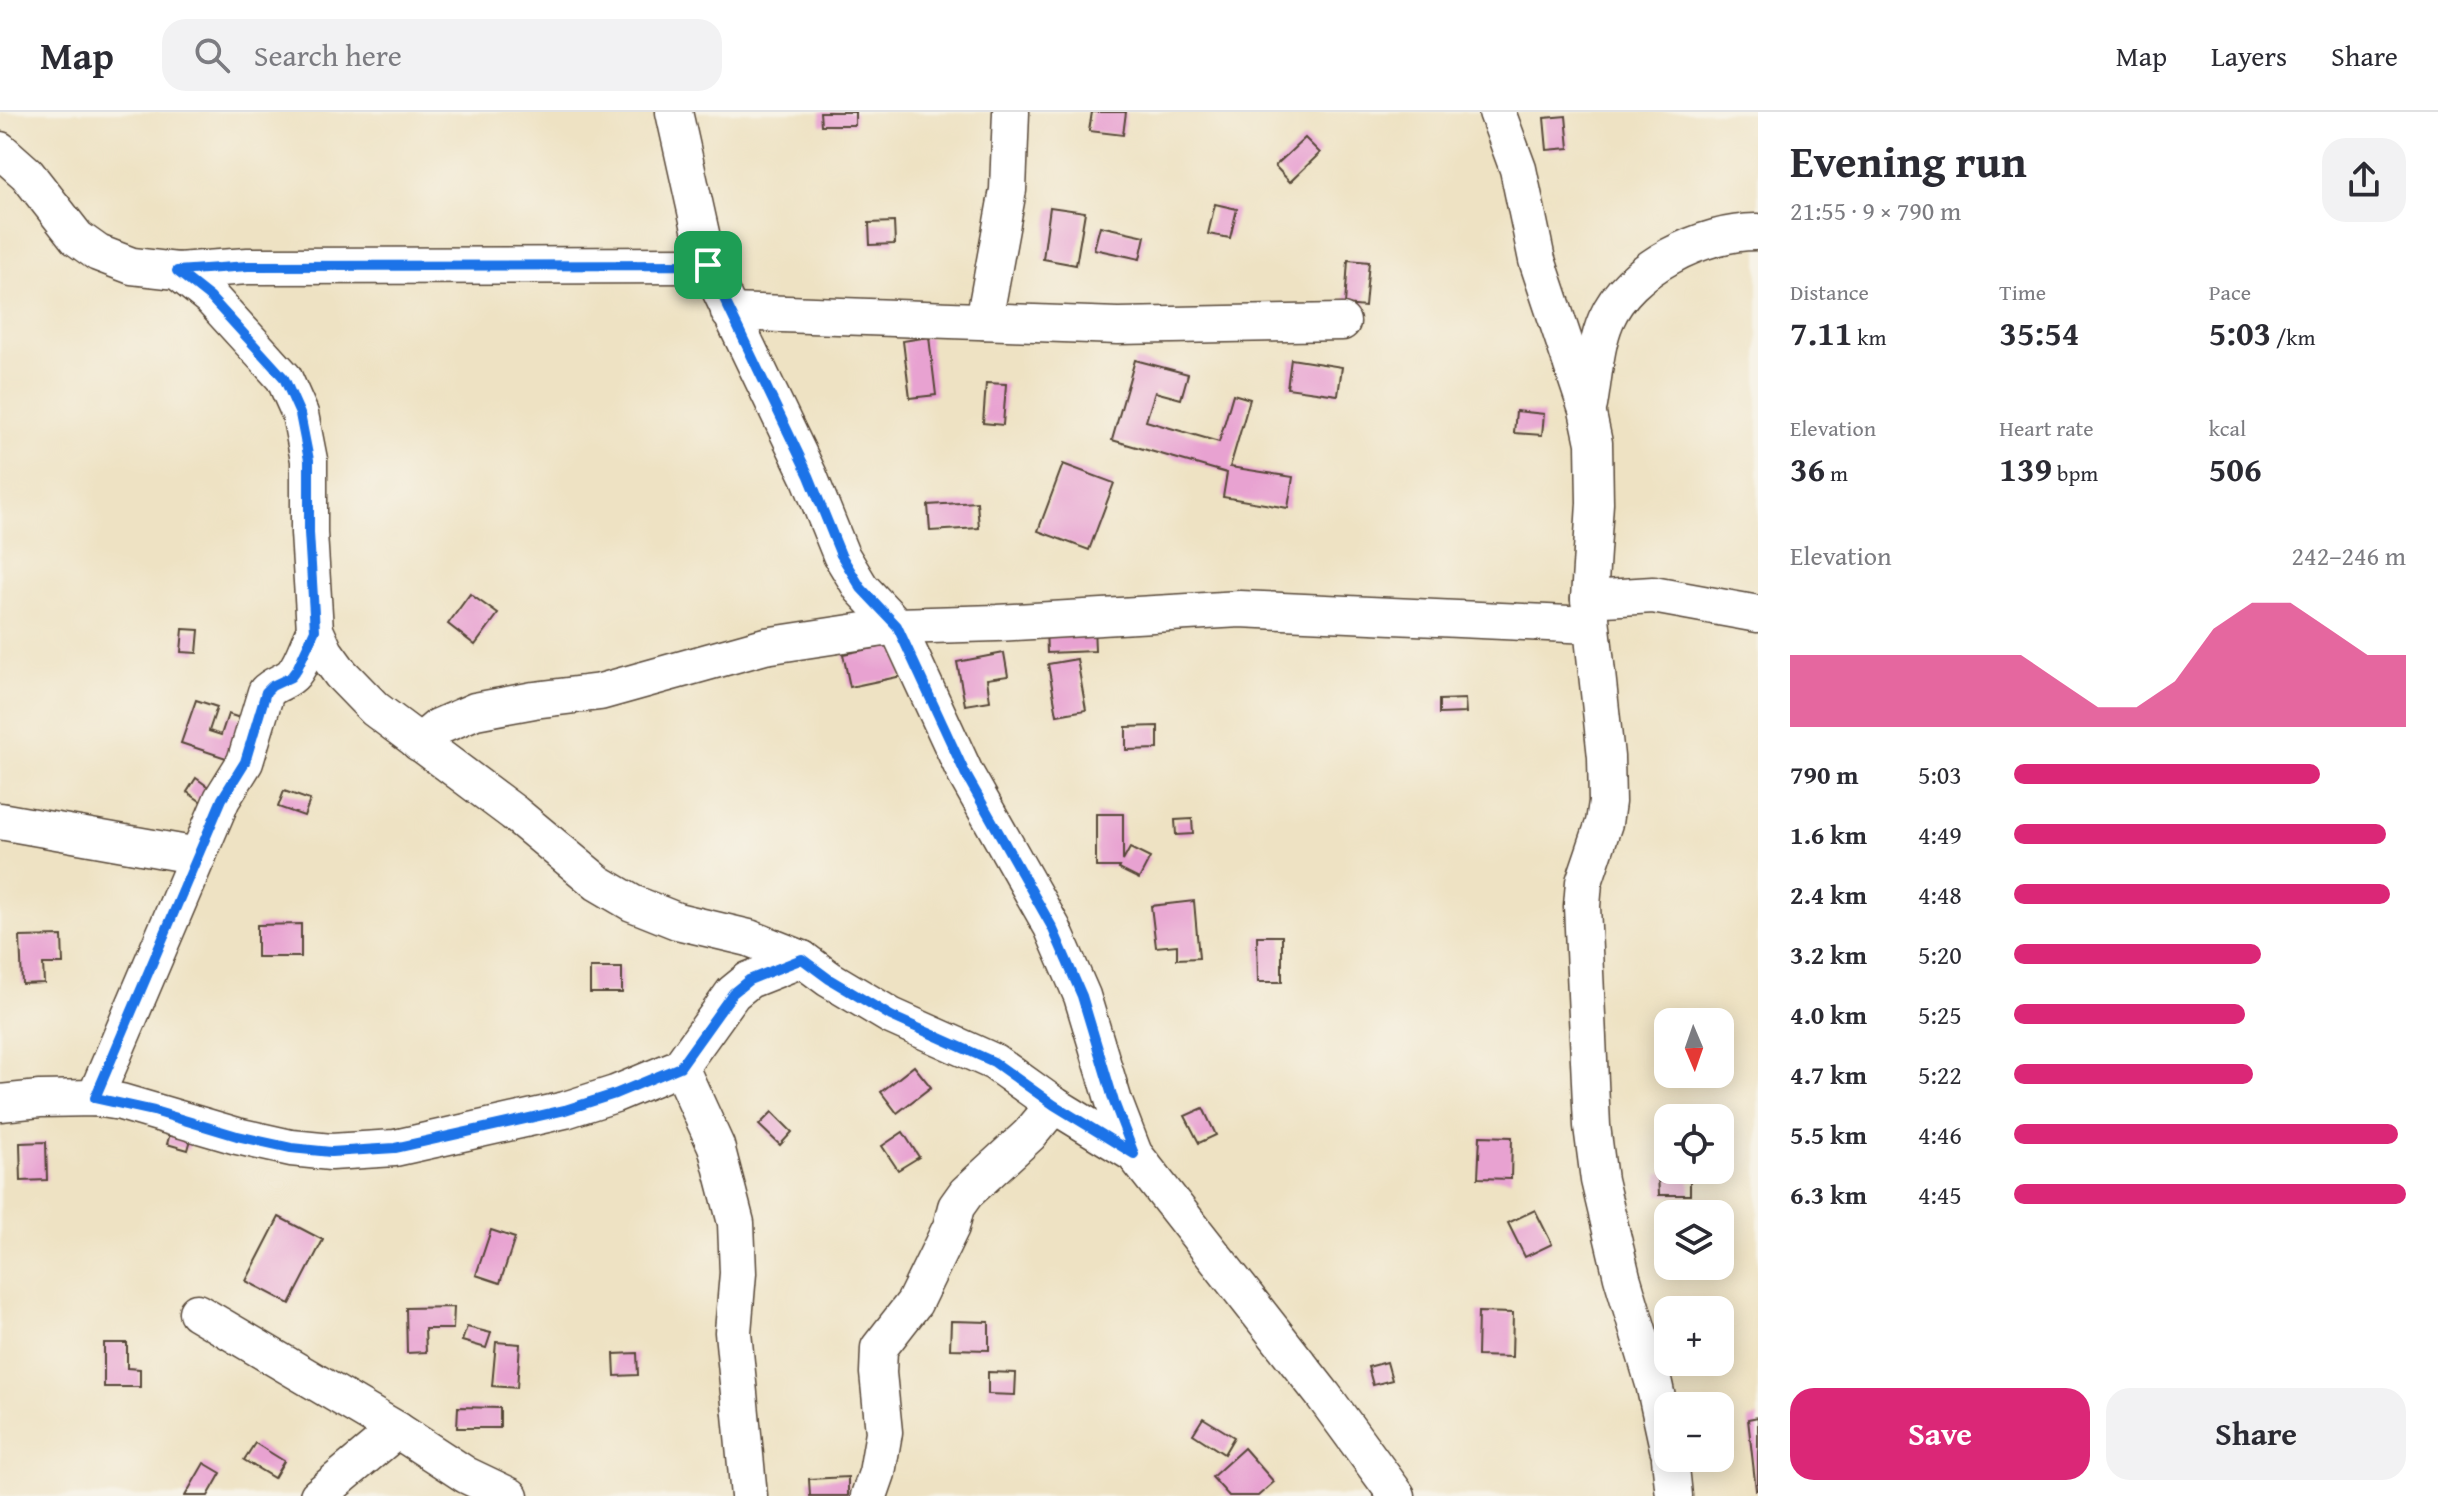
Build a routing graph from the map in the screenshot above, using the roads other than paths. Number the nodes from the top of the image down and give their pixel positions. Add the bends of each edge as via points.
1 (674, 112) edge
2 (1011, 112) edge
3 (1497, 112) edge
4 (0, 150) edge
5 (1758, 232) edge
6 (708, 265) junction
7 (177, 271) junction
8 (729, 312) junction
9 (984, 321) junction
10 (1342, 322) dead end
11 (1587, 410) junction
12 (1590, 612) junction
13 (1758, 614) edge
14 (897, 626) junction
15 (315, 630) junction
16 (419, 743) junction
17 (0, 821) edge
18 (198, 856) junction
19 (802, 959) junction
20 (680, 1067) junction
21 (95, 1098) junction
22 (0, 1103) edge
23 (1054, 1105) junction
24 (1134, 1154) junction
25 (197, 1312) dead end
26 (1656, 1392) edge
27 (397, 1430) junction
28 (1671, 1472) edge
29 (318, 1496) edge
30 (510, 1496) edge
31 (749, 1496) edge
32 (869, 1496) edge
33 (1397, 1496) edge
34 (1674, 1496) edge

1 - 6 street
2 - 9 street via 1008,190
3 - 11 street via 1518,169 1537,260
4 - 7 street via 27,174 77,238 98,253 132,266
5 - 11 street via 1718,236 1638,277 1605,322
6 - 7 street via 248,266
6 - 8 street
7 - 15 street via 211,298 284,378 300,414 309,460
8 - 9 street
8 - 14 street via 809,476 841,555 861,588
9 - 10 street via 1118,326
11 - 12 street via 1594,443 1595,503
12 - 13 street via 1653,595
12 - 14 street via 1240,609
12 - 26 street via 1607,802 1582,906 1592,1126 1608,1221
14 - 16 street via 765,646 600,692 475,711 438,727
14 - 24 street via 965,773 1052,927 1082,996
15 - 16 street via 341,674
15 - 18 street via 291,677 266,692 245,762 222,799
16 - 19 street via 620,896 677,921 749,938
17 - 18 street
18 - 21 street
19 - 20 street via 749,980 733,993
19 - 23 street via 891,1016 994,1062
20 - 21 street via 565,1110 395,1148 331,1152 237,1136
20 - 31 street via 716,1146 736,1223 733,1332
21 - 22 street
23 - 24 street
23 - 32 street via 966,1193 914,1303 879,1348 884,1432
24 - 33 street
25 - 27 street
27 - 29 street
27 - 30 street via 466,1475
28 - 34 street

